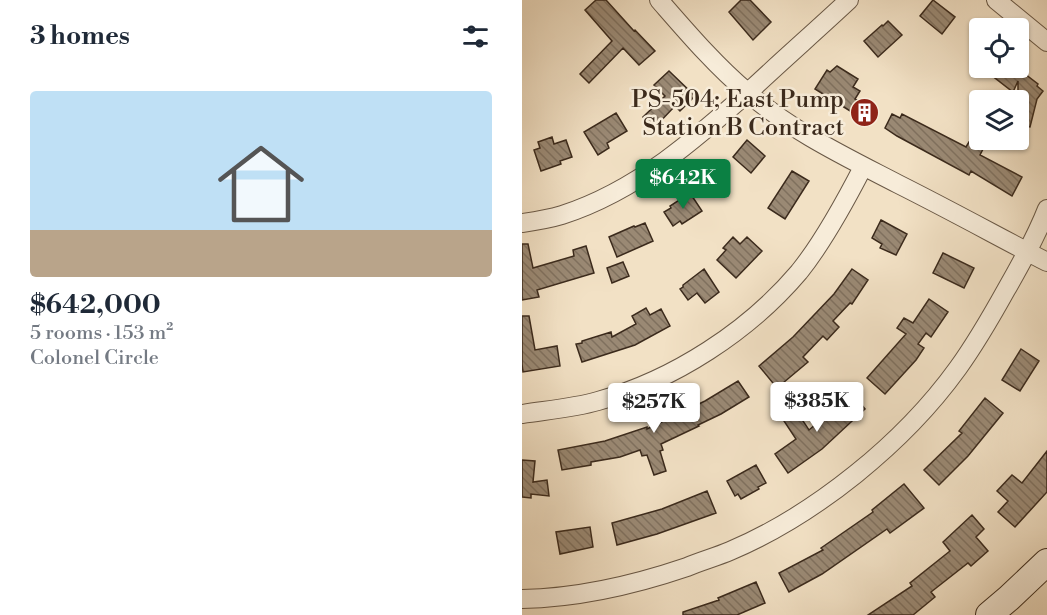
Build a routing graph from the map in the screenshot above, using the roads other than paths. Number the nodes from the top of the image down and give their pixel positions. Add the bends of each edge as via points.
1 (659, 0) edge
2 (849, 0) edge
3 (996, 0) edge
4 (1047, 42) edge
5 (747, 93) junction
6 (863, 167) junction
7 (1047, 209) edge
8 (522, 223) edge
9 (1027, 251) junction
10 (1047, 262) edge
11 (522, 414) edge
12 (1047, 562) edge
13 (522, 599) edge
14 (989, 615) edge

1 - 5 street
2 - 5 street
3 - 4 street
5 - 6 street via 811,138
5 - 8 street via 640,179 563,215
6 - 9 street
6 - 11 street via 801,270 780,293 717,345 632,390 571,407
7 - 9 street
9 - 10 street
9 - 13 street via 987,324 931,402 901,434 819,501 773,530 729,551 666,574 577,594
12 - 14 main road

